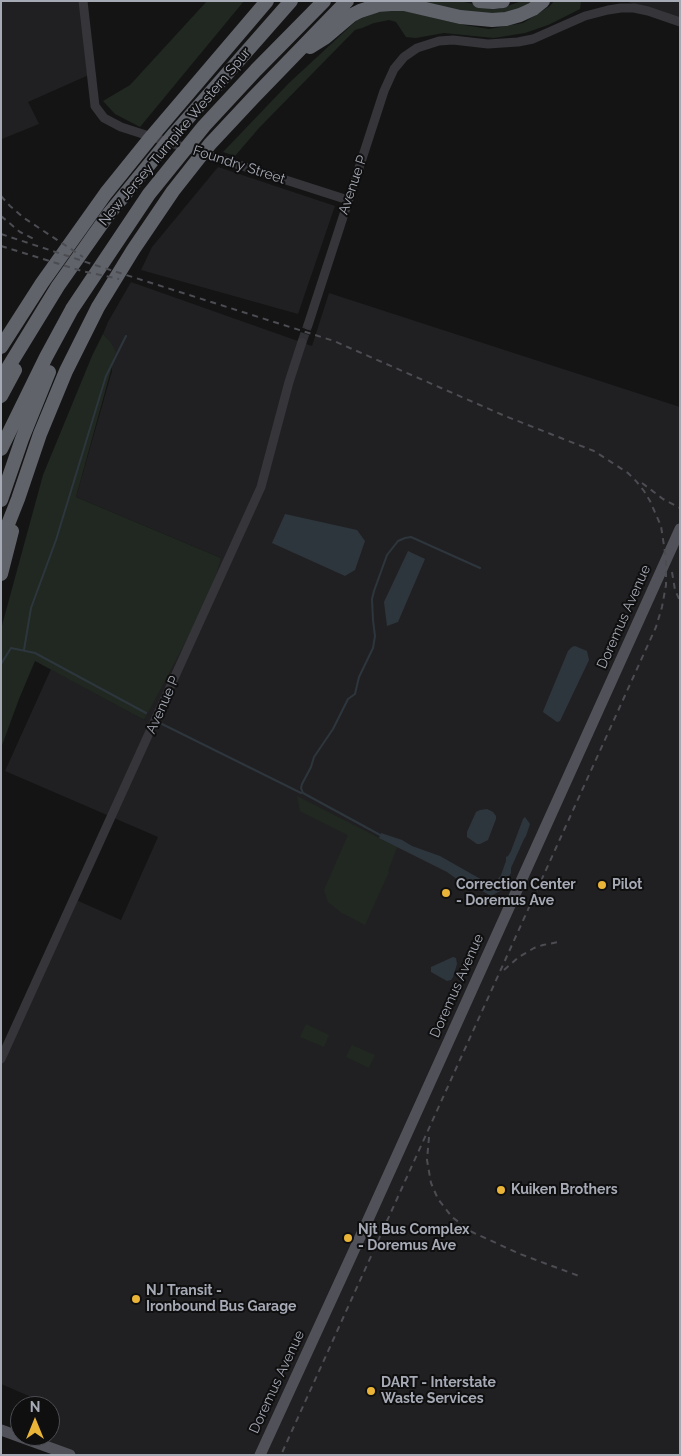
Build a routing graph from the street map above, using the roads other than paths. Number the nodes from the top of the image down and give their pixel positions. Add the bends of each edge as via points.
1 (83, 1) edge
2 (256, 1) edge
3 (267, 1) edge
4 (291, 1) edge
5 (324, 1) edge
6 (347, 1) edge
7 (479, 1) edge
8 (503, 1) edge
9 (543, 1) edge
10 (680, 22) edge
11 (290, 59) junction
12 (179, 103) junction
13 (348, 200) junction
14 (78, 305) junction
15 (308, 325) tunnel mouth
16 (29, 332) junction
17 (302, 342) tunnel mouth
18 (1, 347) edge
19 (1, 379) edge
20 (1, 396) edge
21 (1, 449) edge
22 (18, 498) junction
23 (1, 500) edge
24 (680, 529) edge
25 (1, 542) edge
26 (1, 574) edge
27 (1, 1059) edge
28 (1, 1430) edge
29 (70, 1455) edge
30 (260, 1455) edge

1 - 13 street, Foundry Street via 95,106 104,118 121,127
2 - 12 highway via 201,68
3 - 12 highway, New Jersey Turnpike Western Spur
4 - 16 highway, New Jersey Turnpike Western Spur via 108,215
5 - 14 highway via 252,74 166,172 125,228
6 - 11 highway
7 - 8 highway
9 - 11 highway via 513,18 492,20 460,17 404,4 371,6 352,15 326,37
10 - 13 street, Avenue P via 648,11 621,8 596,12 546,34 518,42 439,41 410,52 394,69 386,84
11 - 22 highway via 222,131 144,231 75,352 52,402
12 - 18 highway, New Jersey Turnpike Western Spur via 93,210
13 - 15 street, Avenue P
14 - 21 highway via 46,357
14 - 23 highway via 39,394
16 - 19 highway, New Jersey Turnpike Western Spur
16 - 20 highway
17 - 27 street, Avenue P via 261,487
22 - 25 highway
22 - 26 highway
24 - 30 main road, Doremus Avenue
28 - 29 main road

